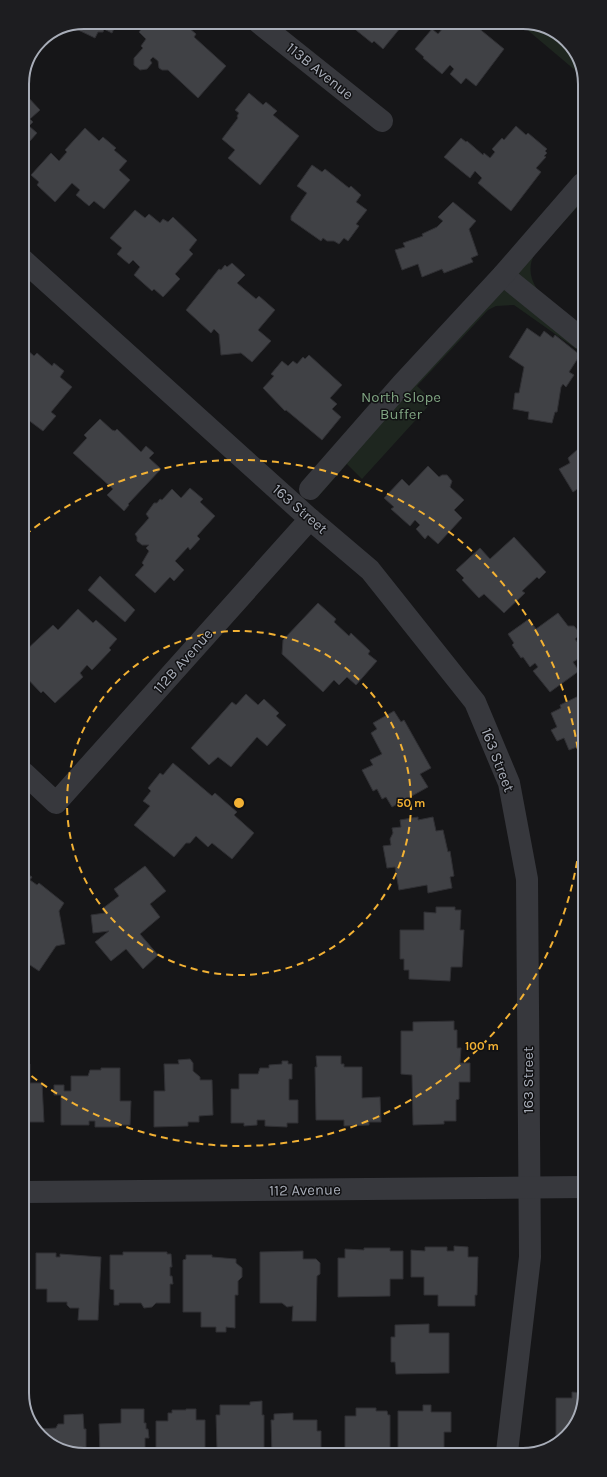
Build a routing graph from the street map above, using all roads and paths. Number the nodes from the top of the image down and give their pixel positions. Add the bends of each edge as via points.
1 (267, 29) edge
2 (382, 121) dead end
3 (578, 189) edge
4 (29, 266) edge
5 (503, 275) junction
6 (578, 336) edge
7 (310, 489) dead end
8 (310, 519) junction
9 (29, 778) edge
10 (529, 1187) junction
11 (578, 1187) edge
12 (29, 1192) edge
13 (507, 1448) edge

1 - 2 street, 113B Avenue
3 - 5 street
4 - 8 street, 163 Street
5 - 6 street
5 - 7 street via 402,384
8 - 9 street, 112B Avenue via 56,803
8 - 10 street, 163 Street via 370,570 475,702 509,783 527,879
10 - 11 street, 112 Avenue
10 - 12 street, 112 Avenue
10 - 13 street, 163 Street via 530,1256

